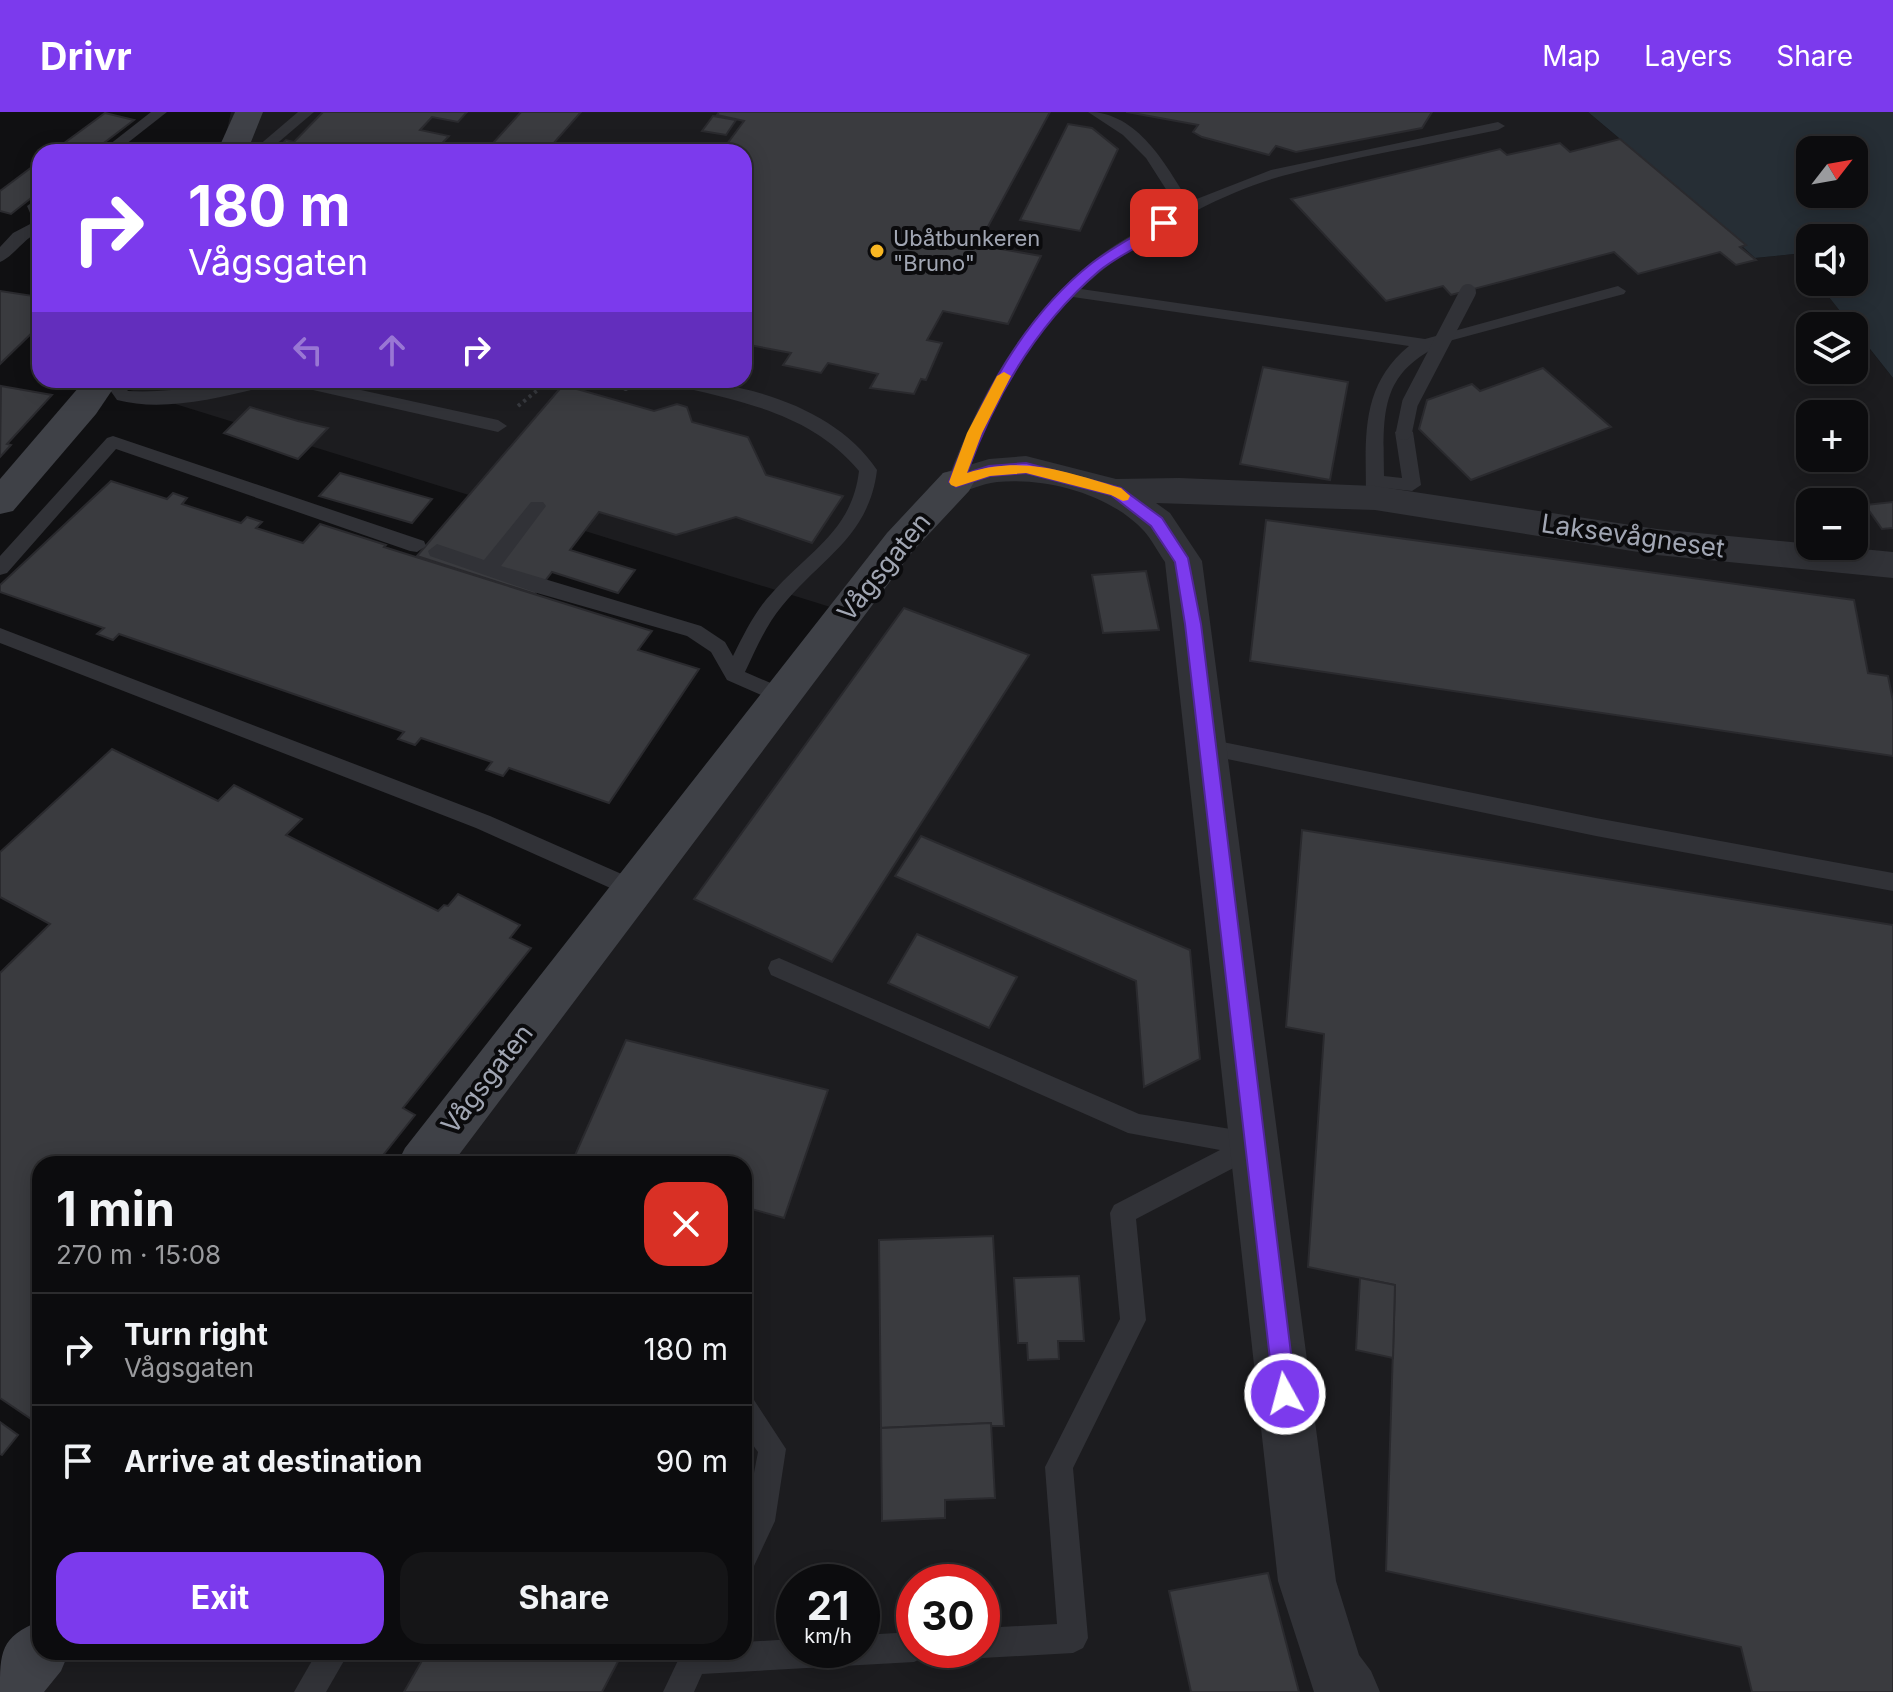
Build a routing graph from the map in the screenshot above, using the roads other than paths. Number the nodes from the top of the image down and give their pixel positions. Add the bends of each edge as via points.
1 (160, 112) edge
2 (249, 112) edge
3 (307, 112) edge
4 (1095, 112) edge
5 (1464, 112) edge
6 (1498, 126) dead end
7 (1451, 137) junction
8 (118, 144) edge
9 (235, 144) edge
10 (268, 144) edge
11 (1186, 209) junction
12 (32, 227) edge
13 (0, 257) edge
14 (1618, 291) dead end
15 (1070, 292) junction
16 (1468, 292) dead end
17 (1422, 343) junction
18 (96, 388) edge
19 (115, 388) edge
20 (233, 388) edge
21 (327, 388) edge
22 (709, 388) edge
23 (498, 426) road end
24 (956, 482) junction
25 (1375, 489) junction
26 (1116, 491) junction
27 (0, 502) edge
28 (537, 506) dead end
29 (417, 546) dead end
30 (437, 551) dead end
31 (0, 568) edge
32 (1892, 568) edge
33 (488, 569) junction
34 (0, 635) edge
35 (734, 675) junction
36 (782, 696) junction
37 (1208, 747) junction
38 (1893, 882) edge
39 (634, 889) junction
40 (779, 968) dead end
41 (1255, 1144) junction
42 (428, 1156) edge
43 (752, 1421) edge
44 (752, 1540) edge
45 (1000, 1642) edge
46 (896, 1648) edge
47 (752, 1654) edge
48 (32, 1660) edge
49 (329, 1660) edge
50 (694, 1660) edge
51 (7, 1692) edge
52 (309, 1692) edge
53 (678, 1692) edge
54 (1350, 1692) edge

1 - 8 lane
2 - 9 street
3 - 10 lane
4 - 11 lane via 1152,155
5 - 7 lane
6 - 7 lane, Vågsgaten
7 - 11 lane, Vågsgaten via 1276,173
11 - 15 lane, Vågsgaten via 1096,266
12 - 13 lane
14 - 17 lane
15 - 17 lane
15 - 24 lane, Vågsgaten via 1050,310 1008,369 974,433
16 - 25 lane, bridge via 1410,403 1404,432 1412,485
17 - 25 lane via 1394,365 1383,386
18 - 27 street
19 - 20 lane via 123,396 162,399
21 - 23 lane
22 - 35 lane via 809,419 839,436 868,470 862,505 850,526 778,598 755,630
24 - 26 street, Laksevågneset via 989,471 1026,468
24 - 36 street, Vågsgaten via 900,542
25 - 26 street, Laksevågneset
25 - 32 street, Laksevågneset via 1657,542
26 - 37 street, Laksevågneset via 1157,522 1183,561
28 - 33 lane
29 - 31 lane via 113,442
30 - 33 lane
33 - 35 lane via 694,631 718,647
34 - 39 lane via 483,822
35 - 36 lane
36 - 39 street, Vågsgaten
37 - 38 lane
37 - 41 street, Laksevågneset
39 - 42 street, Vågsgaten
40 - 41 lane via 1137,1125
41 - 45 lane via 1123,1213 1133,1320 1059,1467 1073,1638
41 - 54 street, Laksevågneset via 1307,1581 1335,1671
43 - 44 lane via 772,1449 761,1521
46 - 47 lane
48 - 51 street
49 - 52 lane
50 - 53 lane

